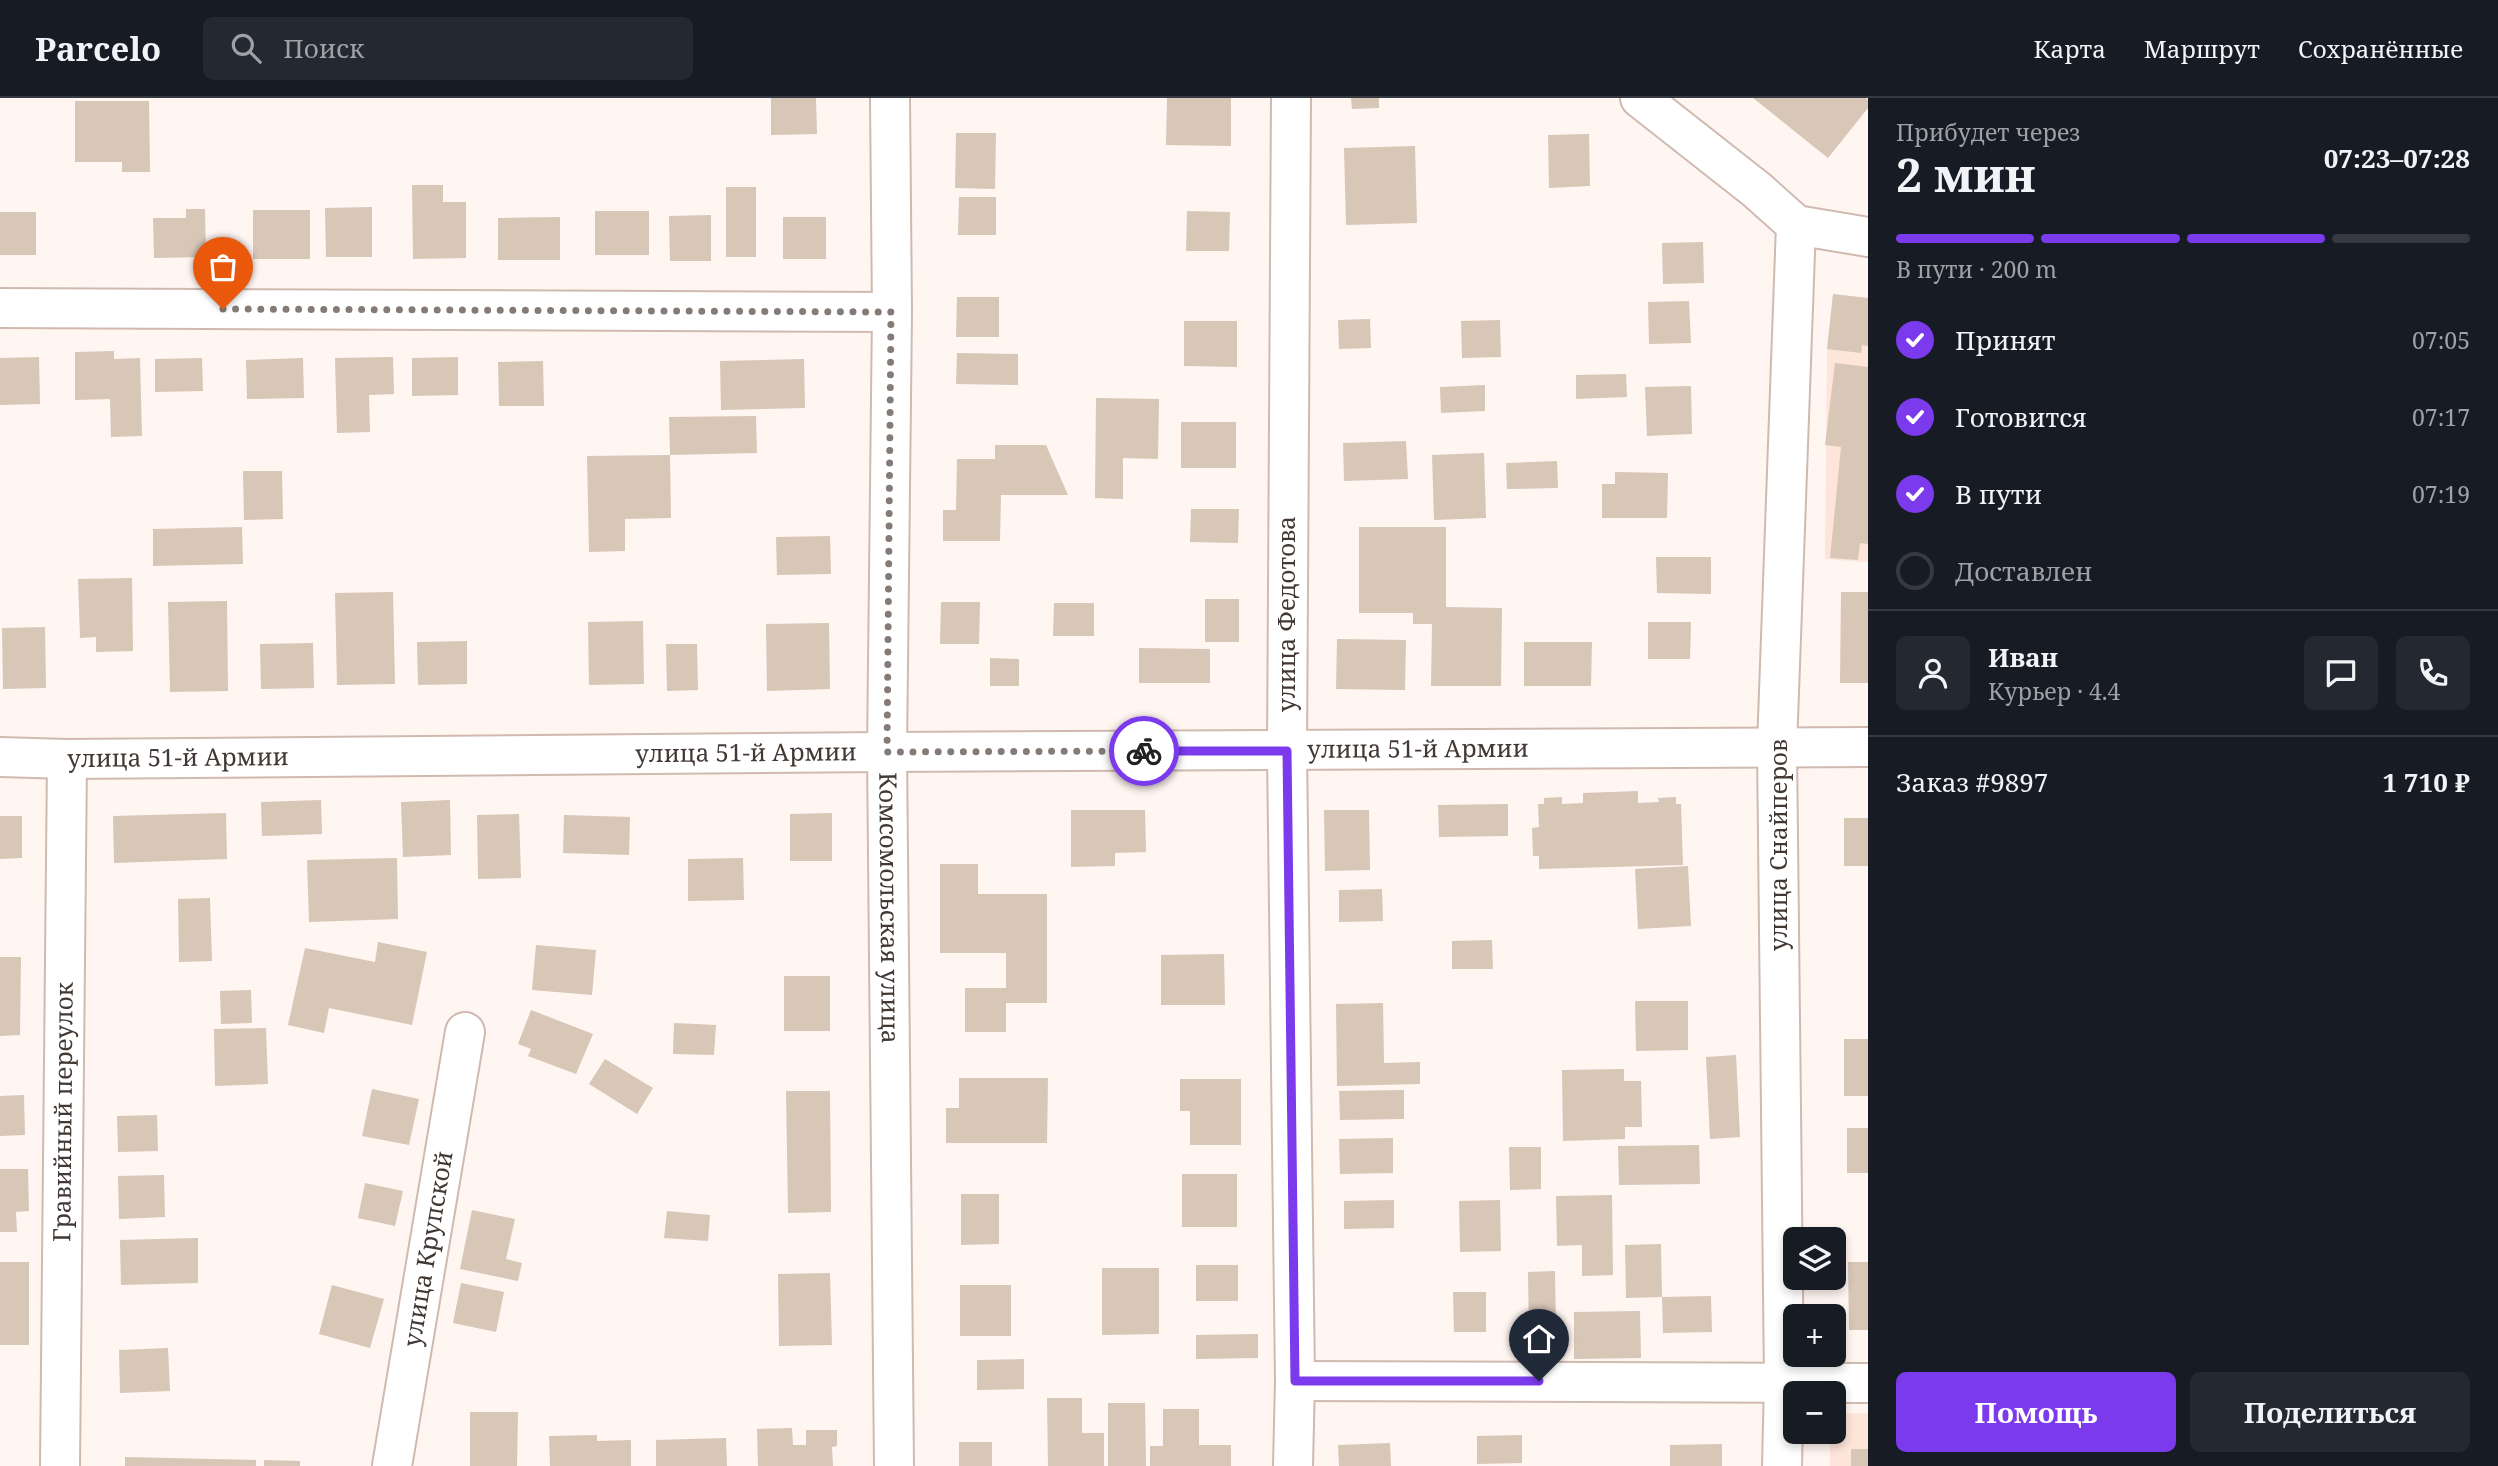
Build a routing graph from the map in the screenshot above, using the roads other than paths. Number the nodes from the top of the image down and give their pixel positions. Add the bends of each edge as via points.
1 (890, 98) edge
2 (1291, 98) edge
3 (1640, 98) edge
4 (1796, 225) junction
5 (1868, 237) edge
6 (0, 308) edge
7 (891, 312) junction
8 (1777, 747) junction
9 (1868, 747) edge
10 (1287, 751) junction
11 (887, 752) junction
12 (0, 757) edge
13 (67, 759) junction
14 (465, 1032) dead end
15 (1295, 1381) junction
16 (1784, 1381) edge
17 (1783, 1382) edge
18 (1846, 1383) edge
19 (1868, 1383) edge
20 (1783, 1424) edge
21 (60, 1466) edge
22 (392, 1466) edge
23 (894, 1466) edge
24 (1293, 1466) edge
25 (1782, 1466) edge

1 - 7 street, Комсомольская улица
2 - 10 street, улица Федотова
3 - 4 street
4 - 5 street
4 - 8 street, улица Снайперов
6 - 7 street
7 - 11 street, Комсомольская улица
8 - 9 street, улица 51-й Армии
8 - 10 street, улица 51-й Армии
8 - 16 street, улица Снайперов
10 - 11 street, улица 51-й Армии
10 - 15 street, улица Федотова
11 - 13 street, улица 51-й Армии
11 - 23 street, Комсомольская улица
12 - 13 street, улица 51-й Армии
13 - 21 street, Гравийный переулок
14 - 22 street, улица Крупской
15 - 17 street
15 - 24 street, улица Федотова
18 - 19 street
20 - 25 street, улица Снайперов

